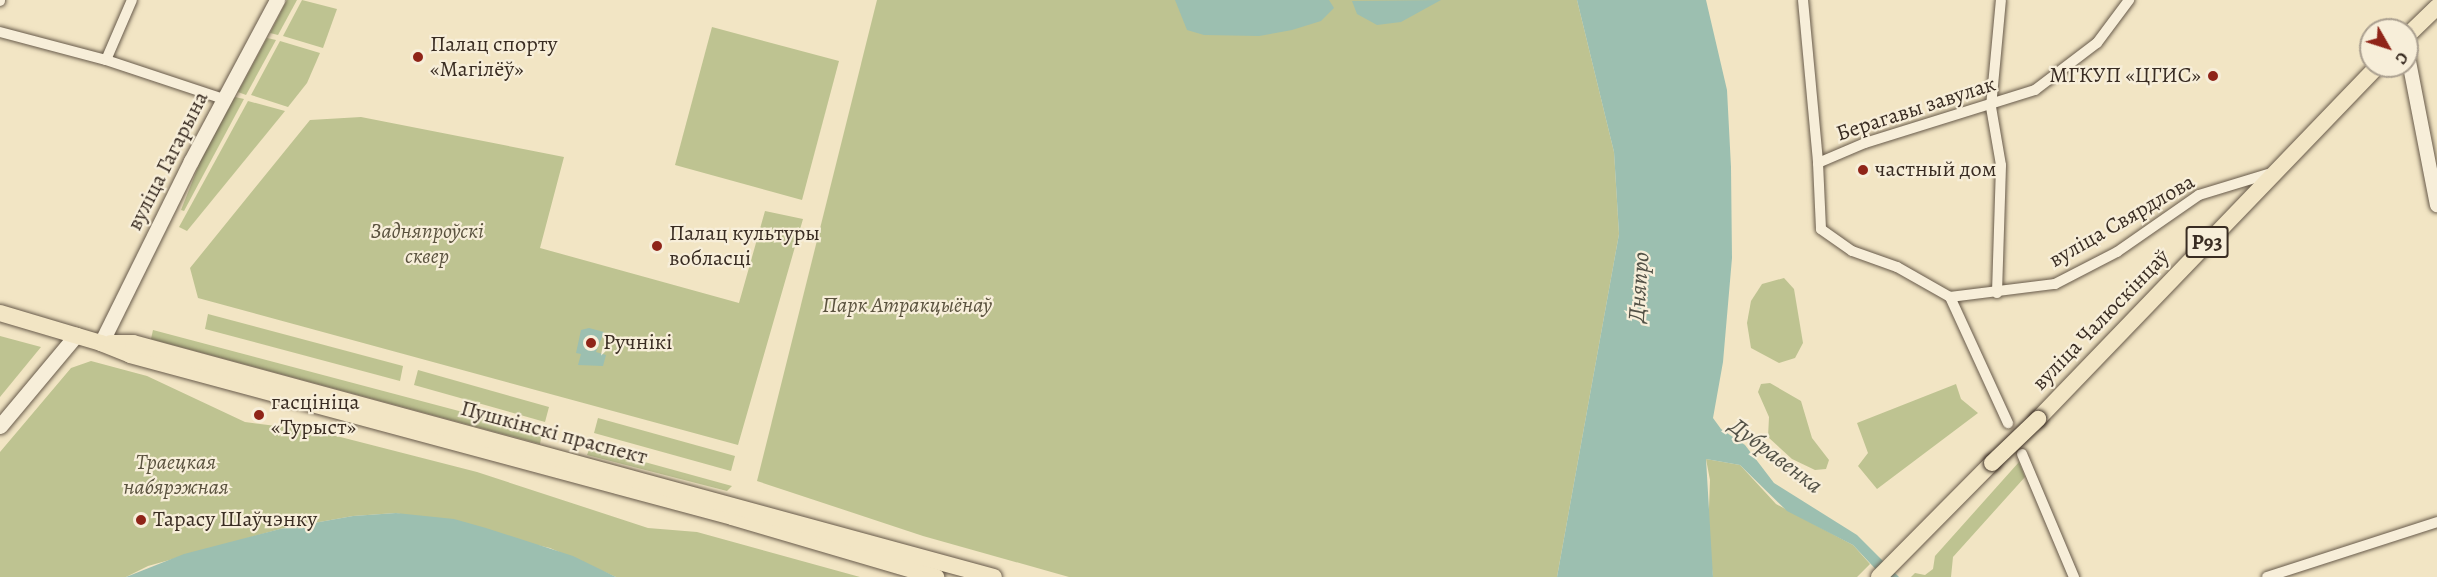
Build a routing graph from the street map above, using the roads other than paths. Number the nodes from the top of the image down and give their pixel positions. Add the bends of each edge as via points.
1 (132, 0) edge
2 (277, 0) edge
3 (1803, 0) edge
4 (2001, 0) edge
5 (2129, 0) edge
6 (2437, 7) edge
7 (2419, 24) edge
8 (0, 32) edge
9 (106, 60) junction
10 (2366, 78) edge
11 (2412, 78) edge
12 (223, 99) junction
13 (1990, 107) junction
14 (1818, 163) junction
15 (2276, 171) junction
16 (2436, 197) edge
17 (1997, 293) junction
18 (1950, 297) junction
19 (0, 313) edge
20 (76, 335) junction
21 (101, 342) junction
22 (2008, 423) dead end
23 (0, 426) edge
24 (2022, 454) dead end
25 (2437, 522) edge
26 (936, 577) edge
27 (994, 577) edge
28 (1879, 577) edge
29 (2074, 577) edge
30 (2268, 577) edge

1 - 9 street
2 - 12 main road, вуліца Гагарына
3 - 14 street
4 - 13 street
5 - 13 street, Берагавы завулак via 2109,29 2072,65 2035,90
6 - 7 main road
8 - 9 street
9 - 12 street
10 - 15 main road, вуліца Чалюскінцаў / Р93
11 - 16 street
12 - 21 main road, вуліца Гагарына
13 - 14 street, Берагавы завулак via 1865,143
13 - 17 street via 2001,165
14 - 18 street, Берагавы завулак via 1821,229 1852,250 1897,267
15 - 17 street, вуліца Свярдлова via 2199,195 2079,274 2055,284
15 - 28 main road, вуліца Чалюскінцаў / Р93, bridge via 2038,419
17 - 18 street, вуліца Свярдлова
18 - 22 street
19 - 20 main road, Пушкінскі праспект
20 - 21 main road, Пушкінскі праспект
20 - 23 main road
21 - 26 main road, Пушкінскі праспект via 130,355 732,517
21 - 27 main road, Пушкінскі праспект via 133,343
24 - 29 street
25 - 30 street

